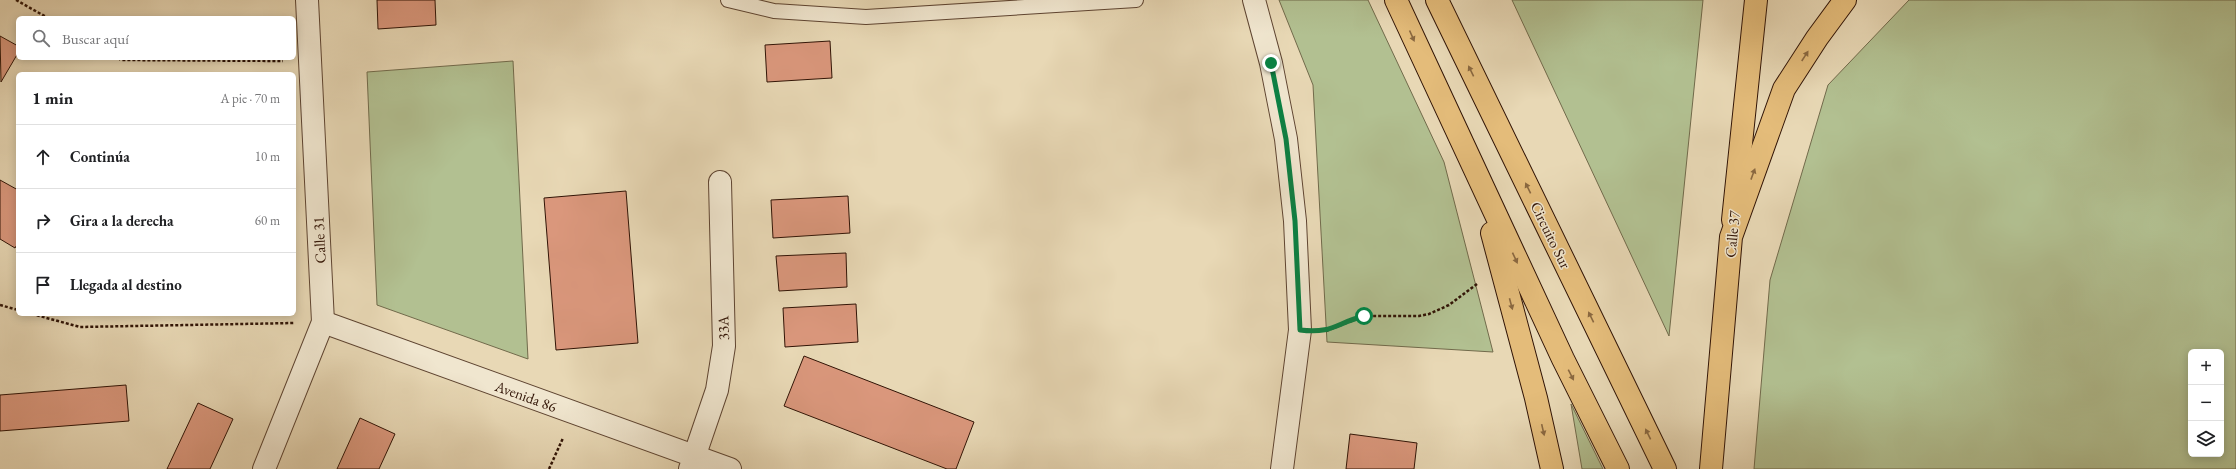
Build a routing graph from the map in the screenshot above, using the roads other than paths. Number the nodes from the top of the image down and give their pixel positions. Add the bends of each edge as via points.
1 (307, 0) edge
2 (728, 0) edge
3 (1136, 0) edge
4 (1254, 0) edge
5 (1396, 0) edge
6 (1437, 0) edge
7 (1756, 0) edge
8 (1845, 0) edge
9 (1475, 172) junction
10 (720, 182) dead end
11 (1731, 237) junction
12 (323, 322) junction
13 (693, 464) edge
14 (264, 469) edge
15 (730, 469) edge
16 (1282, 469) edge
17 (1552, 469) edge
18 (1618, 469) edge
19 (1665, 469) edge
20 (1711, 469) edge

1 - 12 street, Calle 31
2 - 3 lane via 774,12 866,17
4 - 16 street via 1271,63 1286,139 1295,221 1300,330
5 -> 9 main road
19 -> 6 main road, Circuito Sur
7 - 11 main road, Calle 37
11 -> 8 main road via 1784,89
9 -> 17 main road via 1536,398
9 -> 18 main road
10 - 13 street, 33A via 724,346 717,390
11 - 20 main road, Calle 37
12 - 13 street, Avenida 86 via 574,414
12 - 14 street, Calle 31
13 - 15 street, Avenida 86

